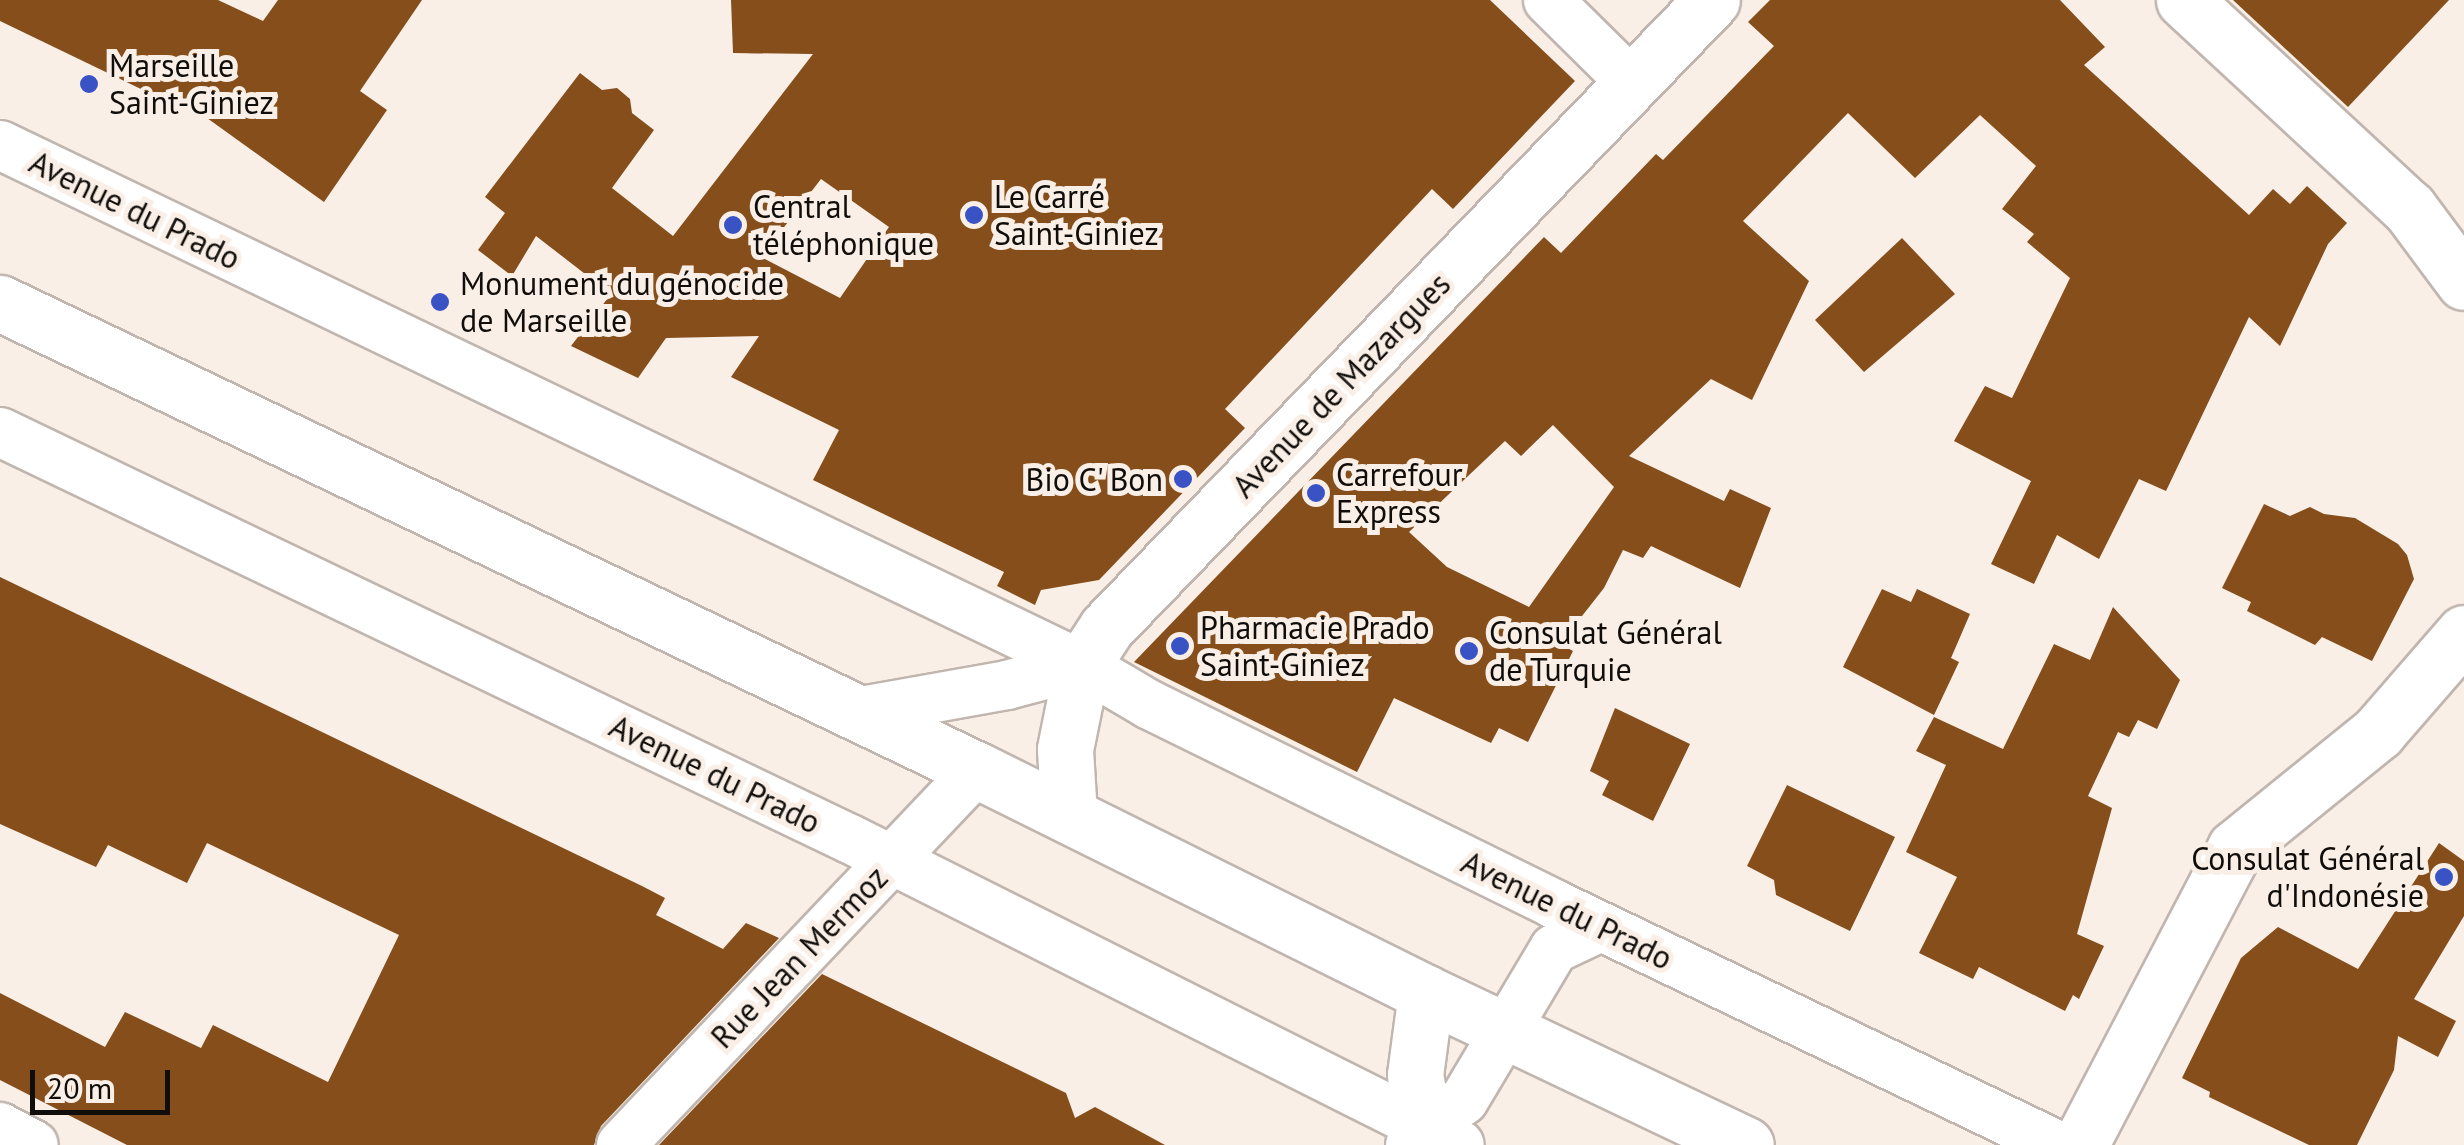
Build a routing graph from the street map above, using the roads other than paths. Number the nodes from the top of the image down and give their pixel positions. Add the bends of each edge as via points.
1 (1548, 0) edge
2 (1712, 0) edge
3 (2184, 0) edge
4 (1632, 83) junction
5 (0, 144) edge
6 (2464, 282) edge
7 (0, 303) edge
8 (0, 432) edge
9 (2464, 632) edge
10 (1082, 665) junction
11 (856, 712) junction
12 (977, 770) junction
13 (1068, 815) junction
14 (890, 861) junction
15 (1601, 927) junction
16 (1426, 993) junction
17 (1506, 1030) junction
18 (0, 1127) edge
19 (1433, 1139) edge
20 (34, 1145) edge
21 (621, 1145) edge
22 (1746, 1145) edge
23 (2057, 1145) edge
24 (2080, 1145) edge

1 - 4 street
2 - 4 street, Avenue de Mazargues
3 - 6 street via 2409,208
4 - 10 street, Avenue de Mazargues via 1107,627
5 - 10 street, Avenue du Prado
7 - 11 street
8 - 14 street, Avenue du Prado
9 - 24 street via 2378,732 2235,848
10 - 11 street
10 - 13 street, Avenue de Mazargues via 1065,749
10 - 15 street, Avenue du Prado via 1150,705
11 - 12 street
12 - 13 street
12 - 14 street, Rue Jean Mermoz
13 - 16 street
14 - 19 street, Avenue du Prado
14 - 21 street, Rue Jean Mermoz
15 - 17 street via 1554,949
15 - 23 street, Avenue du Prado
16 - 17 street
16 - 19 street via 1415,1075
17 - 19 street
17 - 22 street
18 - 20 street

